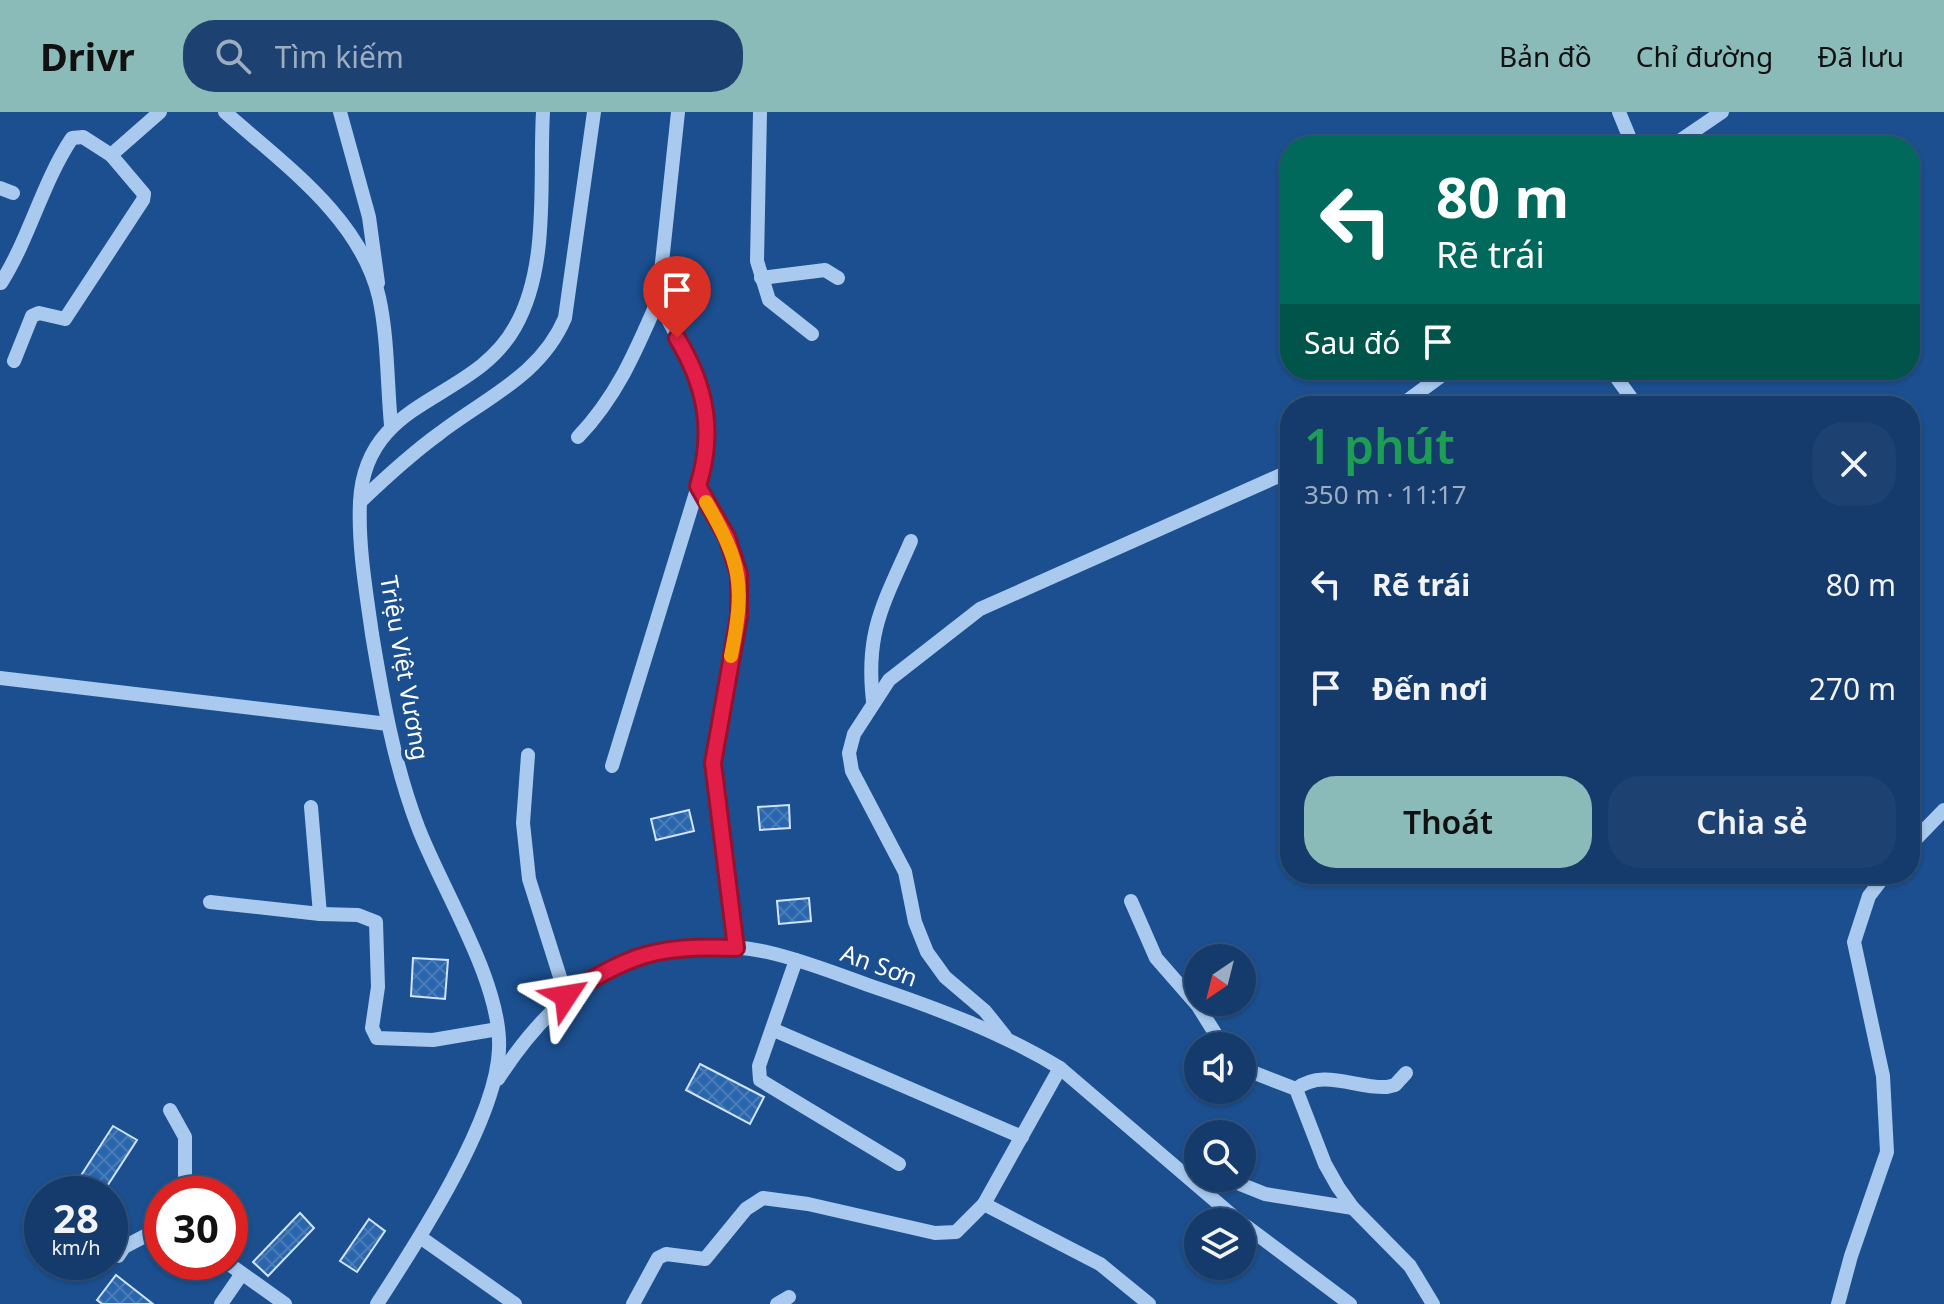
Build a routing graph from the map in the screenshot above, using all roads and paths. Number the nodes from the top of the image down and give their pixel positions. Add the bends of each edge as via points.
1 (160, 112) edge
2 (225, 112) edge
3 (340, 112) edge
4 (543, 112) edge
5 (594, 112) edge
6 (678, 112) edge
7 (760, 112) edge
8 (1619, 112) edge
9 (1722, 112) edge
10 (1705, 117) edge
11 (1629, 136) edge
12 (1683, 136) edge
13 (111, 155) junction
14 (761, 278) junction
15 (838, 278) dead end
16 (1, 283) edge
17 (378, 295) junction
18 (658, 300) junction
19 (812, 334) dead end
20 (14, 361) dead end
21 (1435, 380) edge
22 (1414, 396) edge
23 (391, 425) junction
24 (578, 437) dead end
25 (1280, 475) edge
26 (698, 486) junction
27 (360, 502) junction
28 (911, 541) dead end
29 (0, 678) edge
30 (873, 701) junction
31 (388, 724) junction
32 (528, 755) dead end
33 (612, 766) dead end
34 (311, 807) dead end
35 (1944, 810) edge
36 (1920, 835) edge
37 (1878, 884) edge
38 (1131, 901) dead end
39 (210, 902) dead end
40 (320, 914) junction
41 (736, 948) junction
42 (796, 960) junction
43 (566, 996) junction
44 (498, 1029) junction
45 (774, 1030) junction
46 (1214, 1032) edge
47 (1005, 1036) junction
48 (1060, 1068) junction
49 (1256, 1073) edge
50 (1406, 1073) dead end
51 (1296, 1089) junction
52 (492, 1090) junction
53 (170, 1110) dead end
54 (1022, 1137) junction
55 (899, 1164) dead end
56 (1184, 1173) edge
57 (1180, 1174) junction
58 (185, 1176) edge
59 (1256, 1190) edge
60 (984, 1204) junction
61 (1222, 1208) edge
62 (1353, 1208) junction
63 (1256, 1234) edge
64 (420, 1237) junction
65 (238, 1280) edge
66 (248, 1280) edge
67 (221, 1304) edge
68 (285, 1304) edge
69 (377, 1304) edge
70 (515, 1304) edge
71 (633, 1304) edge
72 (1149, 1304) edge
73 (1350, 1304) edge
74 (1433, 1304) edge
75 (1838, 1304) edge

1 - 13 street
2 - 17 street via 342,222
3 - 17 street via 369,217
4 - 23 street, Triệu Việt Vương via 537,245 524,310 509,337 486,361
5 - 27 street via 565,318 551,347 525,375 442,431
6 - 18 street
7 - 14 street via 756,238
8 - 11 street
9 - 10 street
10 - 12 street
13 - 16 street via 83,137 72,138 23,248
13 - 20 street via 144,194 143,200 65,319 32,316
14 - 15 street via 825,270
14 - 19 street via 777,309
17 - 23 street
18 - 24 street via 611,400
18 - 26 street via 705,401 707,450
21 - 22 street
23 - 27 street, Triệu Việt Vương via 365,464
25 - 30 street via 980,609 906,666
26 - 33 street
26 - 41 street via 727,537 739,574 739,616 713,763
27 - 31 street, Triệu Việt Vương via 365,585
28 - 30 street via 872,635
29 - 31 street
30 - 47 street via 849,753 860,791 905,872 927,952
31 - 44 street, Triệu Việt Vương via 417,826 487,987
32 - 43 street via 523,823 529,879
34 - 40 street
35 - 36 street
37 - 75 street via 1854,942 1883,1076 1887,1152
38 - 46 street via 1156,958
39 - 40 street
40 - 44 street via 358,915 376,922 378,987 372,1028 377,1038 433,1040
41 - 42 street, An Sơn
41 - 43 street, An Sơn via 691,946 640,954 616,963
42 - 45 street
42 - 47 street, An Sơn
43 - 52 street, An Sơn via 530,1033
44 - 52 street, Triệu Việt Vương
45 - 54 street
45 - 55 street via 759,1066 760,1080
47 - 48 street, An Sơn
48 - 54 street
48 - 57 street, An Sơn
49 - 51 street
50 - 51 street via 1387,1087 1327,1079
51 - 62 street via 1325,1164
52 - 64 street, Triệu Việt Vương
53 - 58 street via 185,1137
54 - 60 street
56 - 57 street
57 - 61 street, An Sơn
59 - 62 street
60 - 71 street via 956,1232 935,1233 763,1198 746,1209 705,1259 666,1254 658,1258
60 - 72 street via 1100,1264
62 - 74 street via 1410,1266
63 - 73 street, An Sơn
64 - 69 street, Triệu Việt Vương
64 - 70 street
65 - 67 street
66 - 68 street

